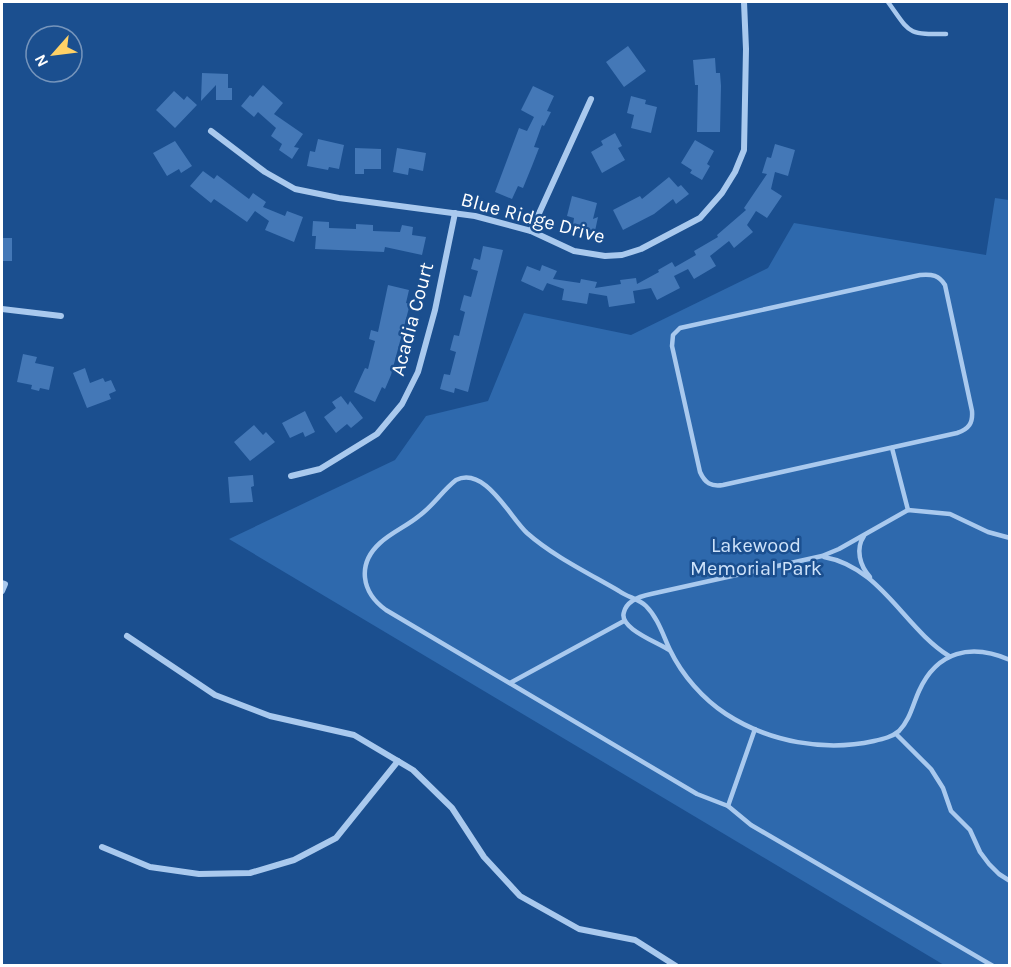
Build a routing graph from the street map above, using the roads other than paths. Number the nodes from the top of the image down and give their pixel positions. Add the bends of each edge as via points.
1 (744, 2) edge
2 (888, 2) edge
3 (946, 34) dead end
4 (591, 99) dead end
5 (211, 131) dead end
6 (455, 213) junction
7 (531, 231) junction
8 (2, 309) edge
9 (61, 316) dead end
10 (892, 448) junction
11 (291, 476) dead end
12 (908, 510) junction
13 (865, 533) junction
14 (1010, 538) edge
15 (822, 556) junction
16 (2, 583) edge
17 (876, 583) junction
18 (2, 591) edge
19 (635, 600) junction
20 (624, 621) junction
21 (127, 636) dead end
22 (670, 651) junction
23 (949, 656) junction
24 (1010, 660) edge
25 (510, 683) junction
26 (755, 729) junction
27 (896, 734) junction
28 (398, 761) junction
29 (728, 806) junction
30 (102, 848) dead end
31 (1010, 881) edge
32 (675, 965) edge
33 (993, 966) edge

1 - 7 street, Blue Ridge Drive via 744,150 722,193 700,218 622,255 574,251
2 - 3 lane via 915,34
4 - 7 street
5 - 6 street, Blue Ridge Drive via 265,172 295,189
6 - 7 street, Blue Ridge Drive
6 - 11 street, Acadia Court via 435,310 417,372 402,404 376,434 320,469
8 - 9 street
10 - 10 lane via 723,485 708,484 700,472 672,346 673,335 680,328 927,274 938,277 946,291 972,422 957,433
10 - 12 lane
12 - 13 lane
12 - 14 lane via 950,514
13 - 15 lane
13 - 17 lane via 859,557
15 - 17 lane via 845,564
15 - 19 lane
16 - 18 street
17 - 23 lane via 931,644
19 - 20 lane via 624,609
19 - 22 lane via 647,606 655,617
19 - 25 lane via 533,538 480,481 467,477 456,480 420,516 376,548 366,563 364,579 374,600 386,610
20 - 22 lane
20 - 25 lane
21 - 28 street via 215,694 270,716 354,735
22 - 26 lane via 713,705
23 - 24 lane via 981,652
23 - 27 lane via 925,679 905,725
25 - 29 lane via 697,794
26 - 27 lane via 829,746 863,744
26 - 29 lane
27 - 31 lane via 932,769 951,811 969,830 989,864
28 - 30 street via 336,838 294,860 250,873 199,874 150,867
28 - 32 street via 413,770 452,808 484,857 520,896 579,929 635,940
29 - 33 lane via 751,825

